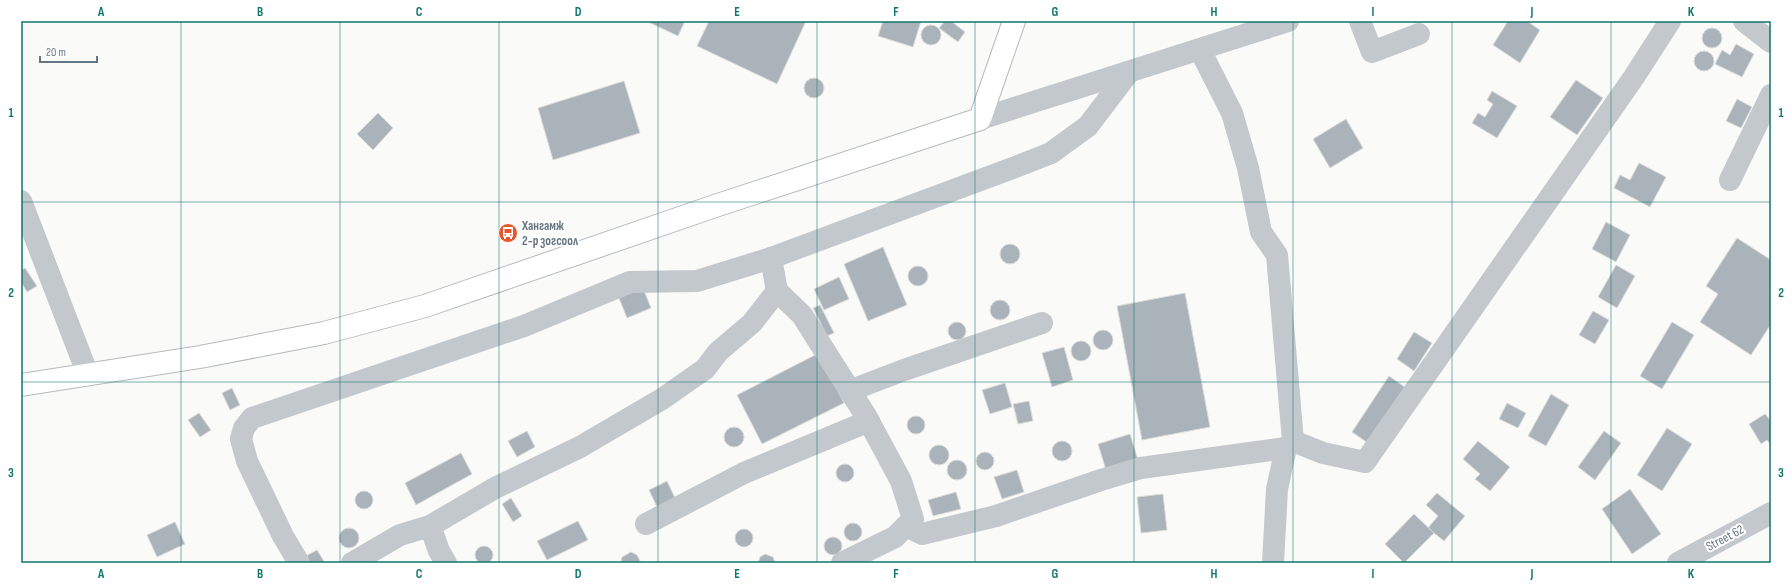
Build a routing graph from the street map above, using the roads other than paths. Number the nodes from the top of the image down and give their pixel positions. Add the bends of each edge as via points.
1 (1014, 21) edge
2 (1288, 21) edge
3 (1360, 21) edge
4 (1670, 21) edge
5 (1744, 21) edge
6 (1419, 34) dead end
7 (1771, 42) edge
8 (1200, 50) junction
9 (1129, 72) junction
10 (1771, 95) edge
11 (980, 119) junction
12 (1730, 180) dead end
13 (21, 201) edge
14 (771, 258) junction
15 (777, 291) junction
16 (1042, 323) dead end
17 (88, 375) junction
18 (21, 385) edge
19 (849, 391) junction
20 (869, 421) junction
21 (1289, 445) junction
22 (1771, 513) edge
23 (646, 524) dead end
24 (430, 526) junction
25 (906, 526) junction
26 (299, 563) edge
27 (352, 563) edge
28 (446, 563) edge
29 (842, 563) edge
30 (1273, 563) edge
31 (1678, 563) edge

1 - 11 main road
2 - 8 street
3 - 6 street via 1372,52
4 - 21 street via 1634,78 1365,462
5 - 7 street
8 - 9 street
8 - 21 street via 1232,114 1248,168 1261,232 1277,255
9 - 11 street
9 - 14 street via 1088,126 1051,152
10 - 12 street
11 - 17 main road via 715,206 425,306 324,333
13 - 17 street
14 - 15 street
14 - 26 street via 697,281 630,282 524,326 252,418 240,439 247,460 283,536
15 - 19 street via 802,315
15 - 24 street via 752,323 718,352 705,369 580,447 495,488
16 - 19 street
17 - 18 main road
19 - 20 street
20 - 23 street via 744,473
20 - 25 street via 901,481 913,519
21 - 25 street via 1141,468 996,516 922,534
21 - 30 street via 1277,489
22 - 31 street, Street 62
24 - 27 street via 400,534
24 - 28 street
25 - 29 street via 895,537

